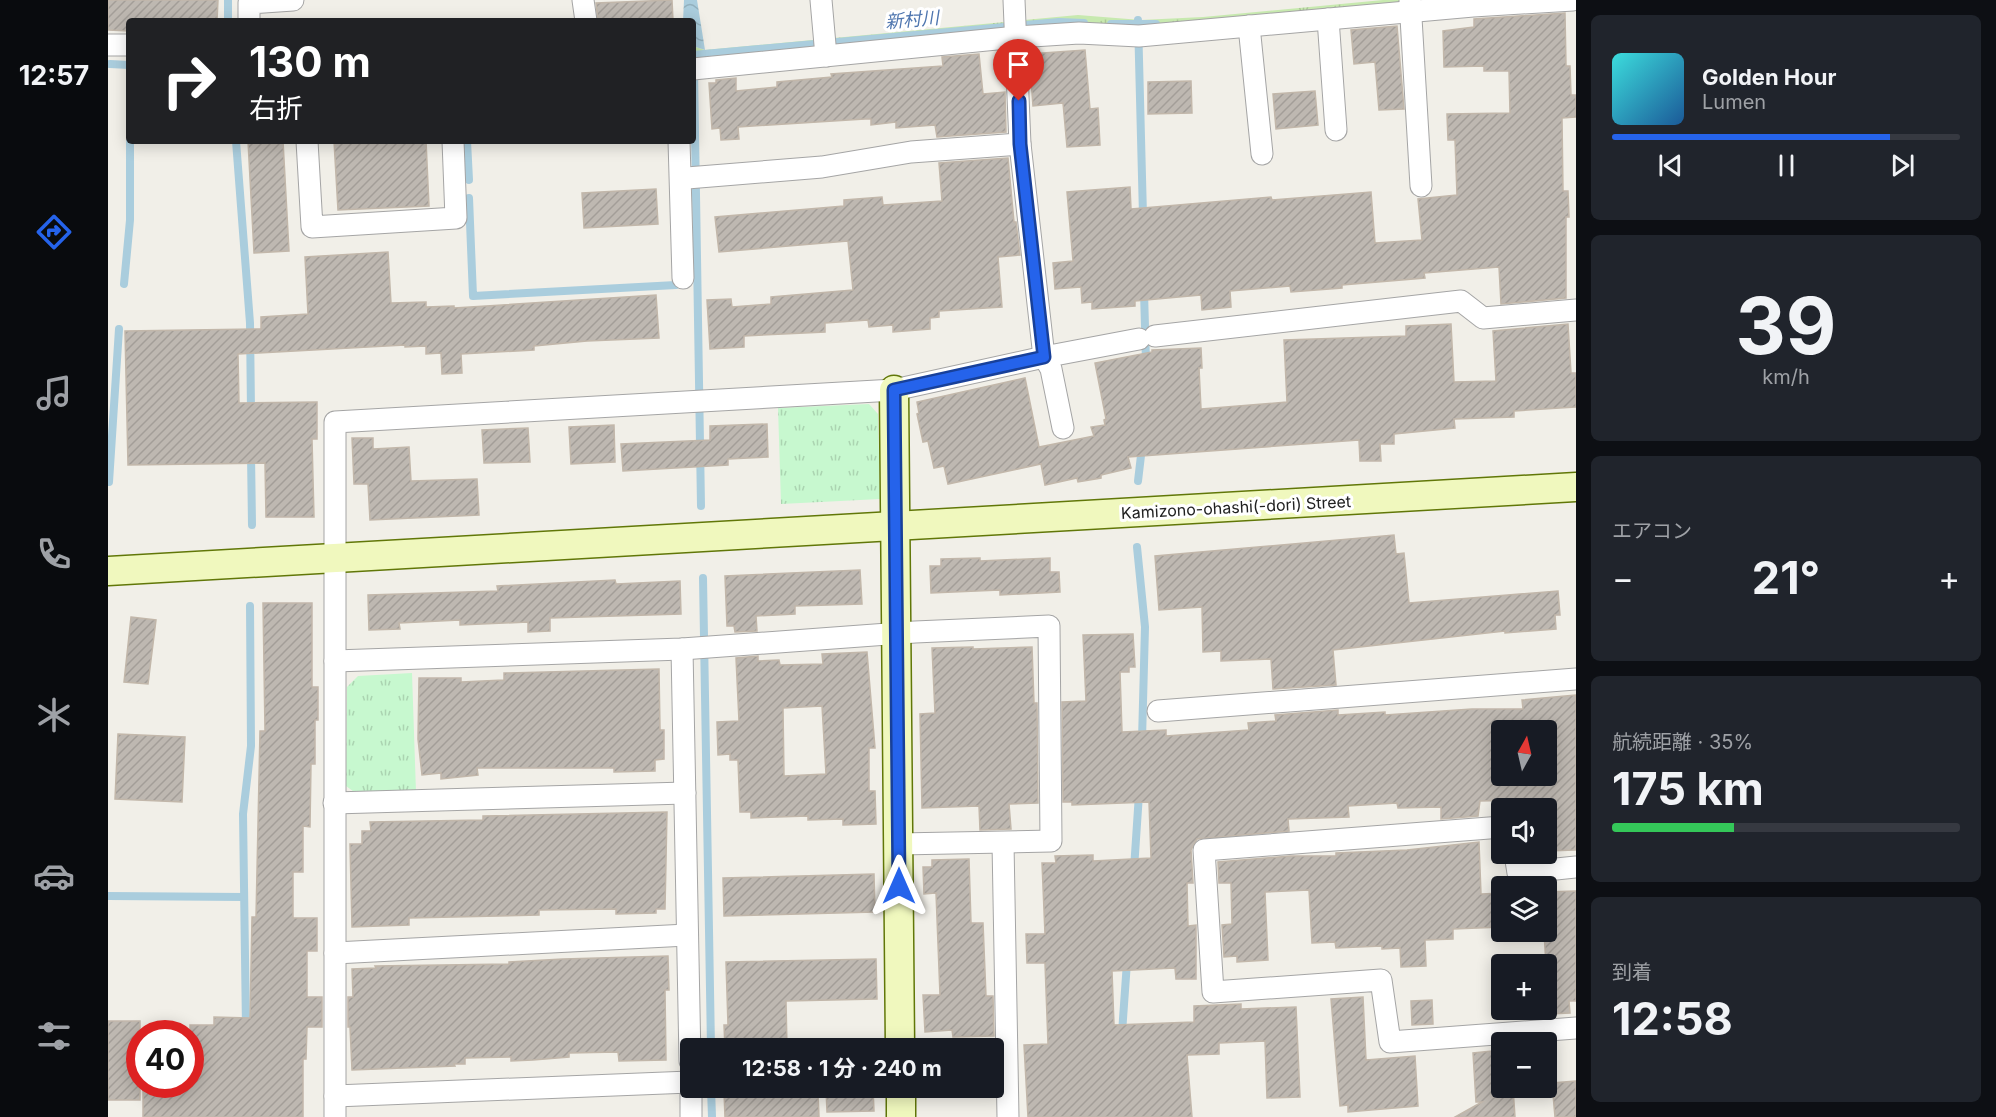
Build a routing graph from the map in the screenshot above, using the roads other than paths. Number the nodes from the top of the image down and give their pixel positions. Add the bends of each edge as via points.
1 (294, 0) edge
2 (584, 0) edge
3 (820, 0) edge
4 (1573, 0) edge
5 (1410, 7) edge
6 (1014, 8) edge
7 (249, 18) edge
8 (586, 18) edge
9 (1328, 19) junction
10 (1249, 26) junction
11 (1017, 37) junction
12 (108, 45) edge
13 (126, 45) edge
14 (826, 56) junction
15 (699, 68) edge
16 (1336, 130) dead end
17 (307, 144) edge
18 (453, 144) edge
19 (679, 144) edge
20 (1020, 144) junction
21 (1262, 154) dead end
22 (697, 177) dead end
23 (1421, 186) dead end
24 (683, 278) dead end
25 (1576, 310) edge
26 (1044, 357) junction
27 (894, 390) junction
28 (1063, 428) dead end
29 (1576, 488) edge
30 (896, 527) junction
31 (336, 557) junction
32 (108, 572) edge
33 (898, 634) junction
34 (696, 648) junction
35 (335, 661) junction
36 (1576, 679) edge
37 (1158, 711) dead end
38 (684, 794) junction
39 (334, 803) junction
40 (1491, 828) edge
41 (1004, 843) junction
42 (899, 844) junction
43 (1517, 864) edge
44 (1576, 867) edge
45 (687, 935) junction
46 (335, 953) junction
47 (1576, 1028) edge
48 (689, 1038) edge
49 (900, 1038) edge
50 (680, 1083) edge
51 (691, 1098) edge
52 (901, 1098) edge
53 (335, 1107) edge
54 (691, 1117) edge
55 (901, 1117) edge
56 (1008, 1117) edge

1 - 7 street via 249,3
2 - 8 street
3 - 14 street
4 - 5 street
5 - 9 street
5 - 23 street
6 - 11 street
9 - 10 street
9 - 16 street
10 - 11 street via 1139,36 1079,33
10 - 21 street
11 - 14 street
11 - 20 street
12 - 13 street
14 - 15 street
17 - 18 street via 312,227 456,218
19 - 24 street
20 - 22 street via 911,152 822,167
20 - 26 street
25 - 26 street via 1482,318 1461,301 1147,338
26 - 27 street
26 - 28 street via 1051,369
27 - 30 street
27 - 31 street via 335,422
29 - 30 street, Kamizono-ohashi(-dori) Street
30 - 31 street, Kamizono-ohashi(-dori) Street
30 - 33 street
31 - 32 street, Kamizono-ohashi(-dori) Street
31 - 35 street
33 - 34 street
33 - 41 street via 1049,626 1051,841
33 - 42 street
34 - 35 street
34 - 38 street
35 - 39 street
36 - 37 street
38 - 39 street
38 - 45 street
39 - 46 street
40 - 47 street via 1204,850 1213,992 1381,980 1390,1042
41 - 42 street
41 - 56 street
42 - 49 street
43 - 44 street via 1518,873
45 - 46 street
45 - 48 street
46 - 53 street
50 - 53 street
51 - 54 street
52 - 55 street

